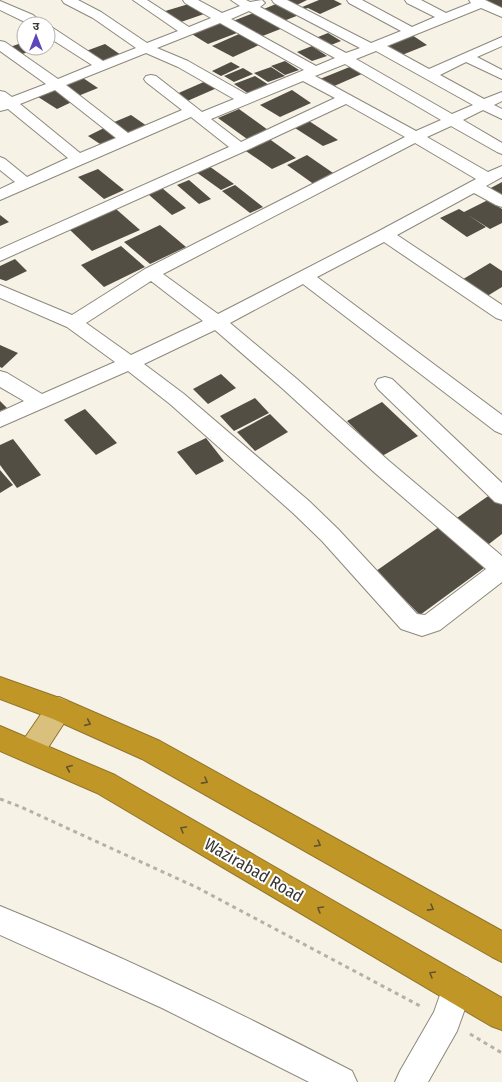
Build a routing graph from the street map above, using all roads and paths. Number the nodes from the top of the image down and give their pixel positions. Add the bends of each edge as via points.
1 (68, 0) edge
2 (139, 0) edge
3 (190, 0) edge
4 (238, 0) edge
5 (267, 0) edge
6 (278, 0) edge
7 (353, 0) edge
8 (410, 0) edge
9 (478, 1) edge
10 (0, 5) edge
11 (250, 7) junction
12 (502, 13) edge
13 (25, 16) edge
14 (445, 17) junction
15 (221, 18) junction
16 (187, 31) junction
17 (411, 31) junction
18 (56, 35) edge
19 (502, 41) edge
20 (0, 45) edge
21 (373, 47) junction
22 (146, 48) junction
23 (345, 58) junction
24 (468, 58) junction
25 (102, 66) junction
26 (310, 73) junction
27 (430, 74) junction
28 (502, 75) edge
29 (151, 79) dead end
30 (56, 84) junction
31 (502, 96) edge
32 (346, 98) junction
33 (244, 99) junction
34 (3, 102) edge
35 (484, 104) junction
36 (502, 114) edge
37 (196, 115) junction
38 (450, 120) junction
39 (416, 137) junction
40 (127, 139) junction
41 (240, 148) junction
42 (502, 149) edge
43 (78, 159) junction
44 (0, 162) edge
45 (488, 179) edge
46 (25, 183) junction
47 (0, 195) edge
48 (502, 202) edge
49 (385, 235) junction
50 (0, 256) edge
51 (151, 273) junction
52 (305, 277) junction
53 (0, 291) edge
54 (502, 314) edge
55 (217, 322) junction
56 (73, 323) junction
57 (130, 363) junction
58 (0, 378) edge
59 (386, 384) dead end
60 (40, 402) junction
61 (0, 420) edge
62 (502, 426) edge
63 (502, 496) edge
64 (502, 569) edge
65 (0, 688) edge
66 (59, 709) junction
67 (0, 738) edge
68 (31, 751) junction
69 (0, 799) edge
70 (0, 920) edge
71 (502, 947) edge
72 (457, 989) junction
73 (502, 1015) edge
74 (446, 1020) junction
75 (502, 1054) edge
76 (341, 1082) edge
77 (411, 1082) edge

1 - 22 street via 97,15
2 - 16 street
3 - 15 street
4 - 11 street
5 - 11 street
6 - 21 street
7 - 17 street
8 - 14 street
9 - 12 street
9 - 14 street
10 - 13 street
11 - 15 street
11 - 23 street
14 - 17 street
15 - 16 street
15 - 26 street
16 - 22 street
17 - 21 street
18 - 25 street
19 - 24 street
20 - 30 street
21 - 23 street
21 - 27 street
22 - 25 street
22 - 33 street via 184,64
23 - 26 street
23 - 38 street
24 - 27 street
24 - 28 street
25 - 30 street
26 - 32 street
26 - 33 street
27 - 35 street
29 - 37 street
30 - 34 street
30 - 40 street
31 - 35 street
32 - 39 street
32 - 41 street
33 - 37 street
34 - 43 street
35 - 36 street
35 - 38 street
37 - 40 street
37 - 41 street
38 - 39 street
38 - 42 street
39 - 45 street
39 - 51 street
40 - 43 street
41 - 50 street
43 - 46 street
44 - 46 street
45 - 48 street
45 - 49 street
46 - 47 street
49 - 52 street
49 - 54 street
51 - 55 street
51 - 56 street
52 - 55 street
52 - 62 street
53 - 56 street
55 - 57 street
55 - 64 street
56 - 57 street
57 - 60 street
57 - 64 street via 177,399 301,507 409,622 422,626 432,623
58 - 60 street
59 - 63 street
60 - 61 street
65 - 66 highway
66 - 68 main road
66 -> 71 highway via 151,750
67 - 68 highway, Wazirabad Road
72 -> 68 highway, Wazirabad Road via 106,784
69 - 74 path via 198,888
70 - 76 street via 94,960
72 - 73 highway, Wazirabad Road
72 - 74 street
74 - 75 path
74 - 77 street

